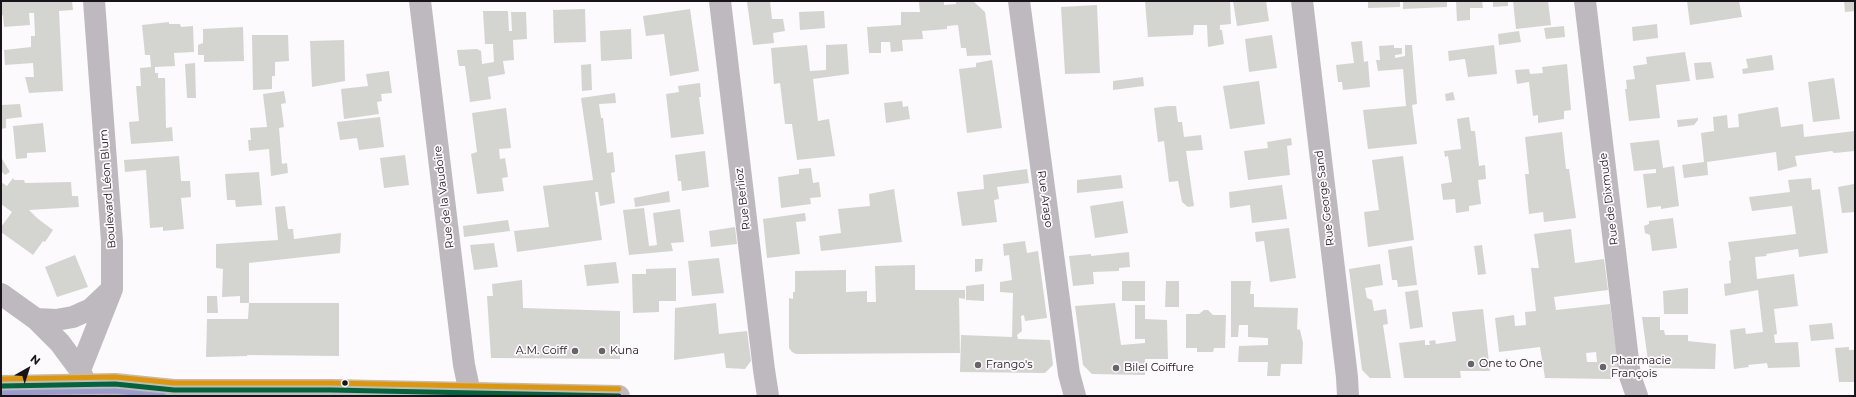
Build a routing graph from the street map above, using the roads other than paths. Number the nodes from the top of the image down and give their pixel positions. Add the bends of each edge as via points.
1 (94, 1) edge
2 (420, 1) edge
3 (720, 1) edge
4 (1019, 1) edge
5 (1302, 1) edge
6 (1585, 1) edge
7 (112, 289) junction
8 (1, 294) edge
9 (36, 319) junction
10 (83, 377) junction
11 (1, 386) edge
12 (110, 390) edge
13 (174, 390) junction
14 (327, 393) edge
15 (470, 393) junction
16 (141, 396) edge
17 (619, 396) edge
18 (768, 396) edge
19 (1075, 396) edge
20 (1348, 396) edge
21 (1637, 396) edge

1 - 7 street, Boulevard Léon Blum via 112,241
2 - 15 street, Rue de la Vaudoire via 464,365
3 - 18 street, Rue Berlioz
4 - 19 street, Rue Arago via 1069,374
5 - 20 street, Rue George Sand
6 - 21 street, Rue de Dixmude via 1630,376
7 - 9 street via 90,309 79,314 56,320
7 - 10 street, Boulevard Léon Blum
8 - 9 street
9 - 10 street via 60,343
10 - 11 main road
10 - 12 main road
12 - 13 main road
13 - 14 main road
13 - 16 main road
14 - 15 main road
15 - 17 main road

